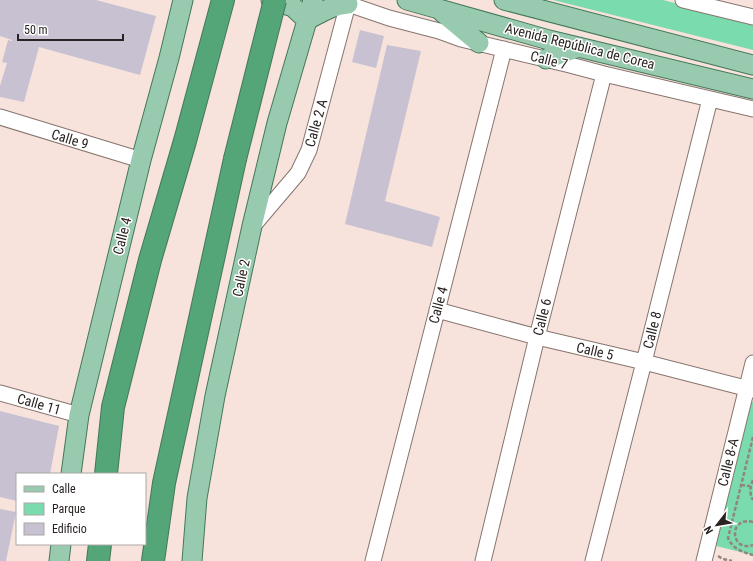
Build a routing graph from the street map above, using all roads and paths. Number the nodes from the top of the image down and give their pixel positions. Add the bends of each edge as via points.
1 (183, 0) edge
2 (223, 0) edge
3 (271, 0) edge
4 (275, 0) edge
5 (313, 0) edge
6 (407, 0) edge
7 (504, 0) edge
8 (683, 0) edge
9 (348, 4) junction
10 (438, 9) junction
11 (753, 18) edge
12 (307, 20) junction
13 (479, 43) junction
14 (579, 47) junction
15 (504, 49) junction
16 (546, 59) junction
17 (753, 65) edge
18 (604, 74) junction
19 (753, 89) edge
20 (710, 99) junction
21 (753, 109) edge
22 (0, 117) edge
23 (141, 160) junction
24 (252, 226) junction
25 (437, 310) junction
26 (537, 337) junction
27 (644, 362) junction
28 (753, 363) edge
29 (750, 389) edge
30 (0, 393) edge
31 (79, 415) junction
32 (753, 438) edge
33 (71, 473) edge
34 (106, 473) edge
35 (753, 480) edge
36 (741, 485) junction
37 (750, 486) junction
38 (753, 500) edge
39 (753, 522) edge
40 (61, 545) edge
41 (100, 545) edge
42 (753, 545) edge
43 (753, 555) edge
44 (59, 561) edge
45 (98, 561) edge
46 (152, 561) edge
47 (192, 561) edge
48 (374, 561) edge
49 (483, 561) edge
50 (593, 561) edge
51 (704, 561) edge

1 - 23 main road, Calle 4
2 - 34 highway via 150,260 112,407
3 - 12 main road via 293,7
4 - 46 highway, bridge via 235,159 164,483
5 - 12 main road, Calle 2
6 - 10 main road, Avenida República de Corea
7 - 17 main road, Avenida República de Corea
8 - 11 street
9 - 12 main road via 332,7
9 - 13 street, Calle 7
9 - 24 street, Calle 2 A via 309,150 298,173
10 - 13 main road
10 - 14 main road, Avenida República de Corea
12 - 24 main road, Calle 2 via 277,123
13 - 15 street, Calle 7
14 - 16 main road
14 - 19 main road, Avenida República de Corea
15 - 16 street, Calle 7
15 - 25 street, Calle 4
16 - 18 street, Calle 7
18 - 20 street, Calle 7
18 - 26 street, Calle 6
20 - 21 street, Calle 7
20 - 27 street, Calle 8
22 - 23 street, Calle 9
23 - 31 main road, Calle 4
24 - 47 main road, Calle 2 via 215,396 197,498
25 - 26 street, Calle 5
25 - 48 street, Calle 4
26 - 27 street, Calle 5
26 - 49 street, Calle 6
27 - 29 street, Calle 5
27 - 50 street, Calle 8
28 - 29 street, Calle 8-A
29 - 51 street, Calle 8-A
30 - 31 street, Calle 11
31 - 33 main road, Calle 4
32 - 36 path
35 - 37 path
36 - 37 path
36 - 43 path via 728,538 739,550
37 - 38 path
39 - 42 path via 745,521 738,525 735,532 739,543 746,547
40 - 44 main road
41 - 45 highway

